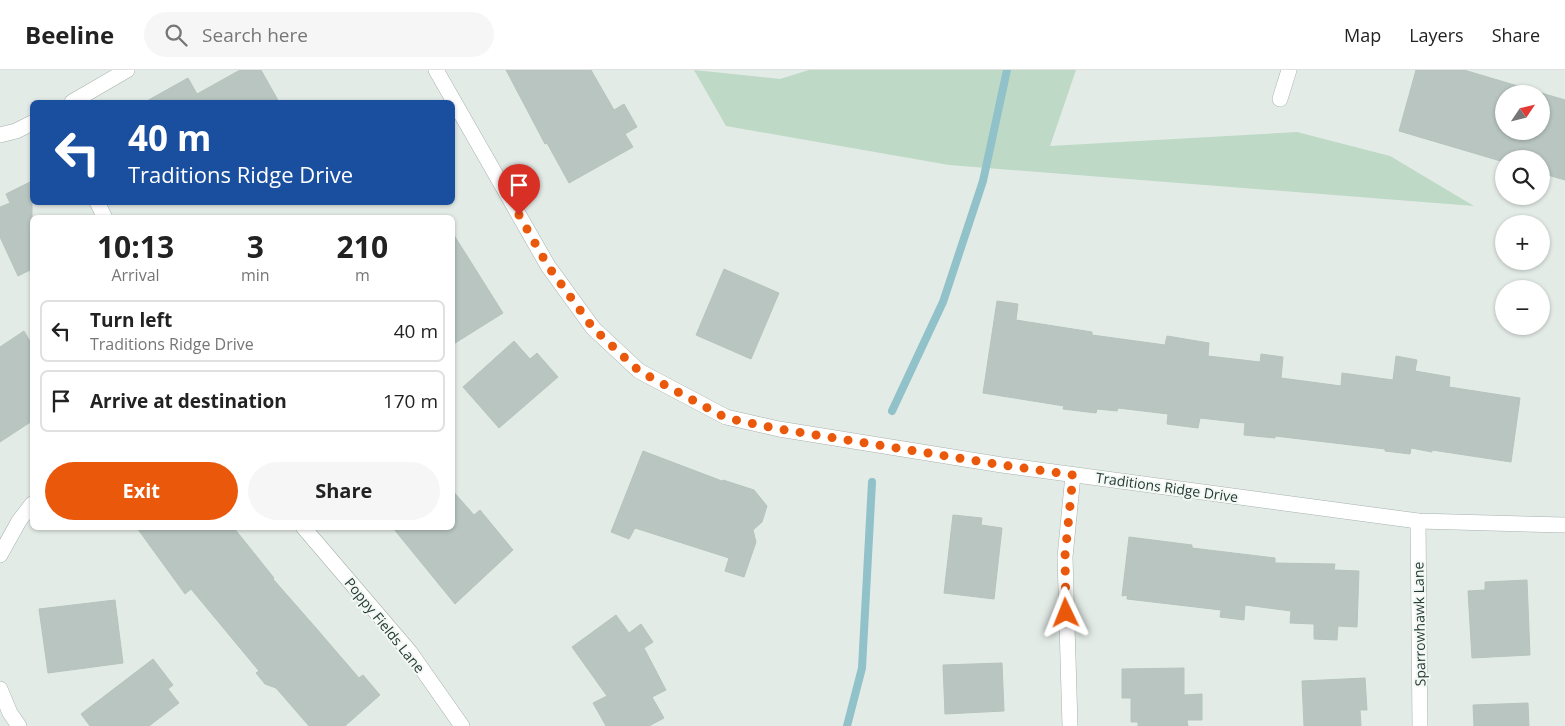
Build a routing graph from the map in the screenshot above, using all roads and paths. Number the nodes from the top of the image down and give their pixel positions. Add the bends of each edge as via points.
1 (127, 70) edge
2 (436, 70) edge
3 (1289, 70) edge
4 (1280, 99) dead end
5 (75, 100) edge
6 (453, 100) edge
7 (455, 103) edge
8 (30, 125) edge
9 (0, 136) edge
10 (1073, 475) junction
11 (30, 506) edge
12 (1418, 521) junction
13 (1565, 525) edge
14 (306, 530) edge
15 (0, 555) edge
16 (0, 689) edge
17 (20, 726) edge
18 (462, 726) edge
19 (1070, 726) edge
20 (1420, 726) edge

1 - 5 street
2 - 6 street, Traditions Ridge Drive
3 - 4 street
7 - 10 street, Traditions Ridge Drive via 548,266 593,328 639,371 726,418 788,431
8 - 9 street
10 - 12 street, Traditions Ridge Drive
10 - 19 street via 1065,556
11 - 15 street via 18,521
12 - 13 street, Traditions Ridge Drive
12 - 20 street, Sparrowhawk Lane
14 - 18 street, Poppy Fields Lane via 410,652
16 - 17 street via 10,713

